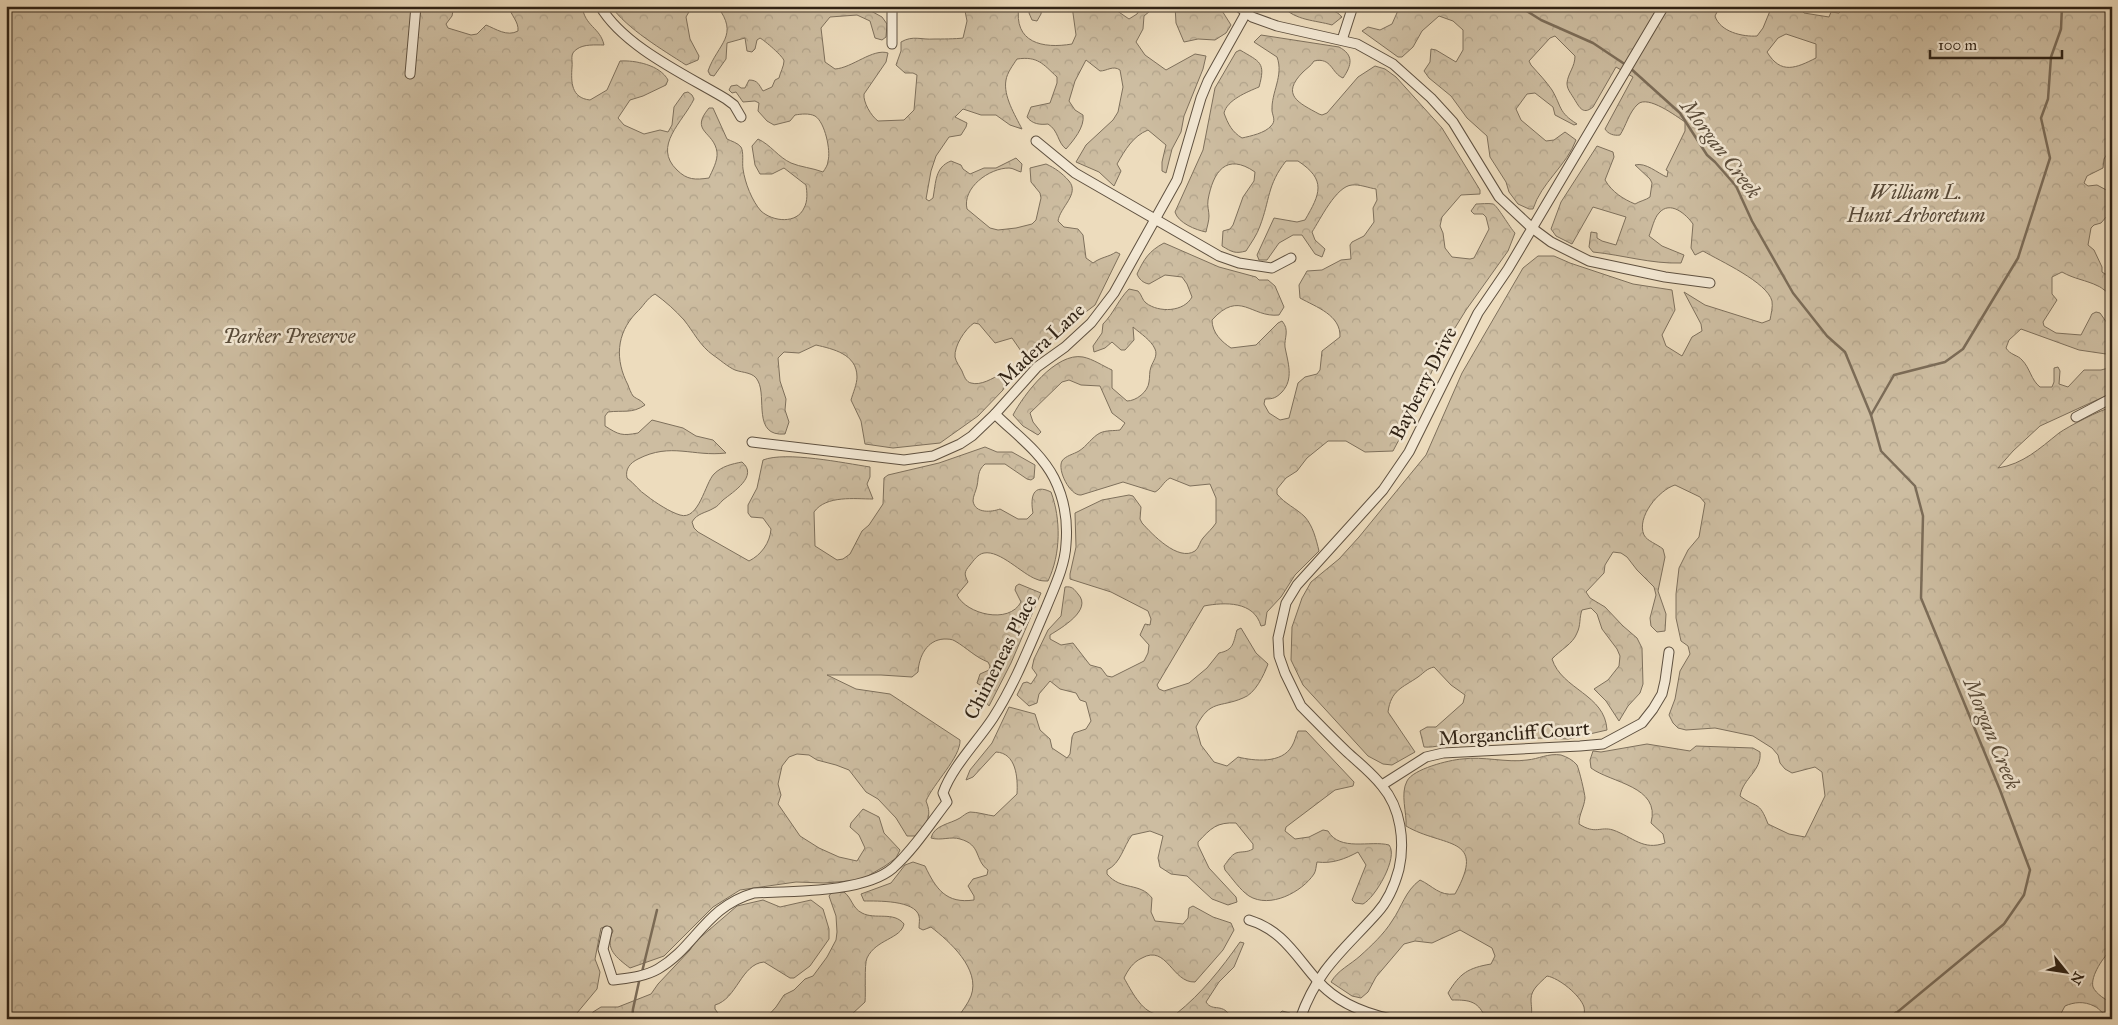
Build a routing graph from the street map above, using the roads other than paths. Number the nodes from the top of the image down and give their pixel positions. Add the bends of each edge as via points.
1 (416, 6) edge
2 (600, 6) edge
3 (892, 6) edge
4 (1238, 6) edge
5 (1353, 6) edge
6 (1664, 6) edge
7 (1246, 13) junction
8 (1342, 40) junction
9 (892, 44) dead end
10 (410, 74) dead end
11 (741, 117) dead end
12 (1036, 141) dead end
13 (1155, 219) junction
14 (1532, 228) junction
15 (1291, 258) dead end
16 (1710, 282) dead end
17 (2112, 398) edge
18 (995, 414) junction
19 (2076, 417) dead end
20 (752, 442) dead end
21 (1668, 652) dead end
22 (1382, 785) junction
23 (1249, 920) dead end
24 (608, 931) dead end
25 (1318, 981) junction
26 (1300, 1019) edge
27 (1391, 1019) edge

1 - 10 street
2 - 11 street via 638,46 726,99
3 - 9 street
4 - 7 street
5 - 8 street
6 - 14 street, Bayberry Drive
7 - 8 street via 1277,26
7 - 13 street, Madera Lane via 1208,81 1183,166
8 - 14 street via 1357,44 1393,64 1431,98 1453,122 1499,197
12 - 13 street via 1075,173
13 - 15 street via 1239,264 1272,268
13 - 18 street, Madera Lane via 1099,316 1037,367
14 - 16 street via 1559,247 1589,261 1665,277
14 - 22 street, Bayberry Drive via 1478,313 1409,452 1383,490 1297,584 1286,603 1278,638 1284,674 1301,706
17 - 19 street
18 - 20 street, Madera Lane via 960,444 920,459 890,460
18 - 24 street, Chimeneas Place via 1030,446 1053,477 1062,496 1066,546 1056,584 1030,646 993,717 950,779 943,793 947,802 910,850 892,869 875,879 852,885 754,893 742,897 717,913 666,964 647,974 612,980 603,949
21 - 22 street, Morgancliff Court via 1666,681 1654,709 1642,723 1603,744 1443,753 1426,757
22 - 25 street via 1400,824 1401,860 1396,881 1378,912 1331,960
23 - 25 street via 1273,930
25 - 26 street
25 - 27 street via 1339,1000 1372,1015

